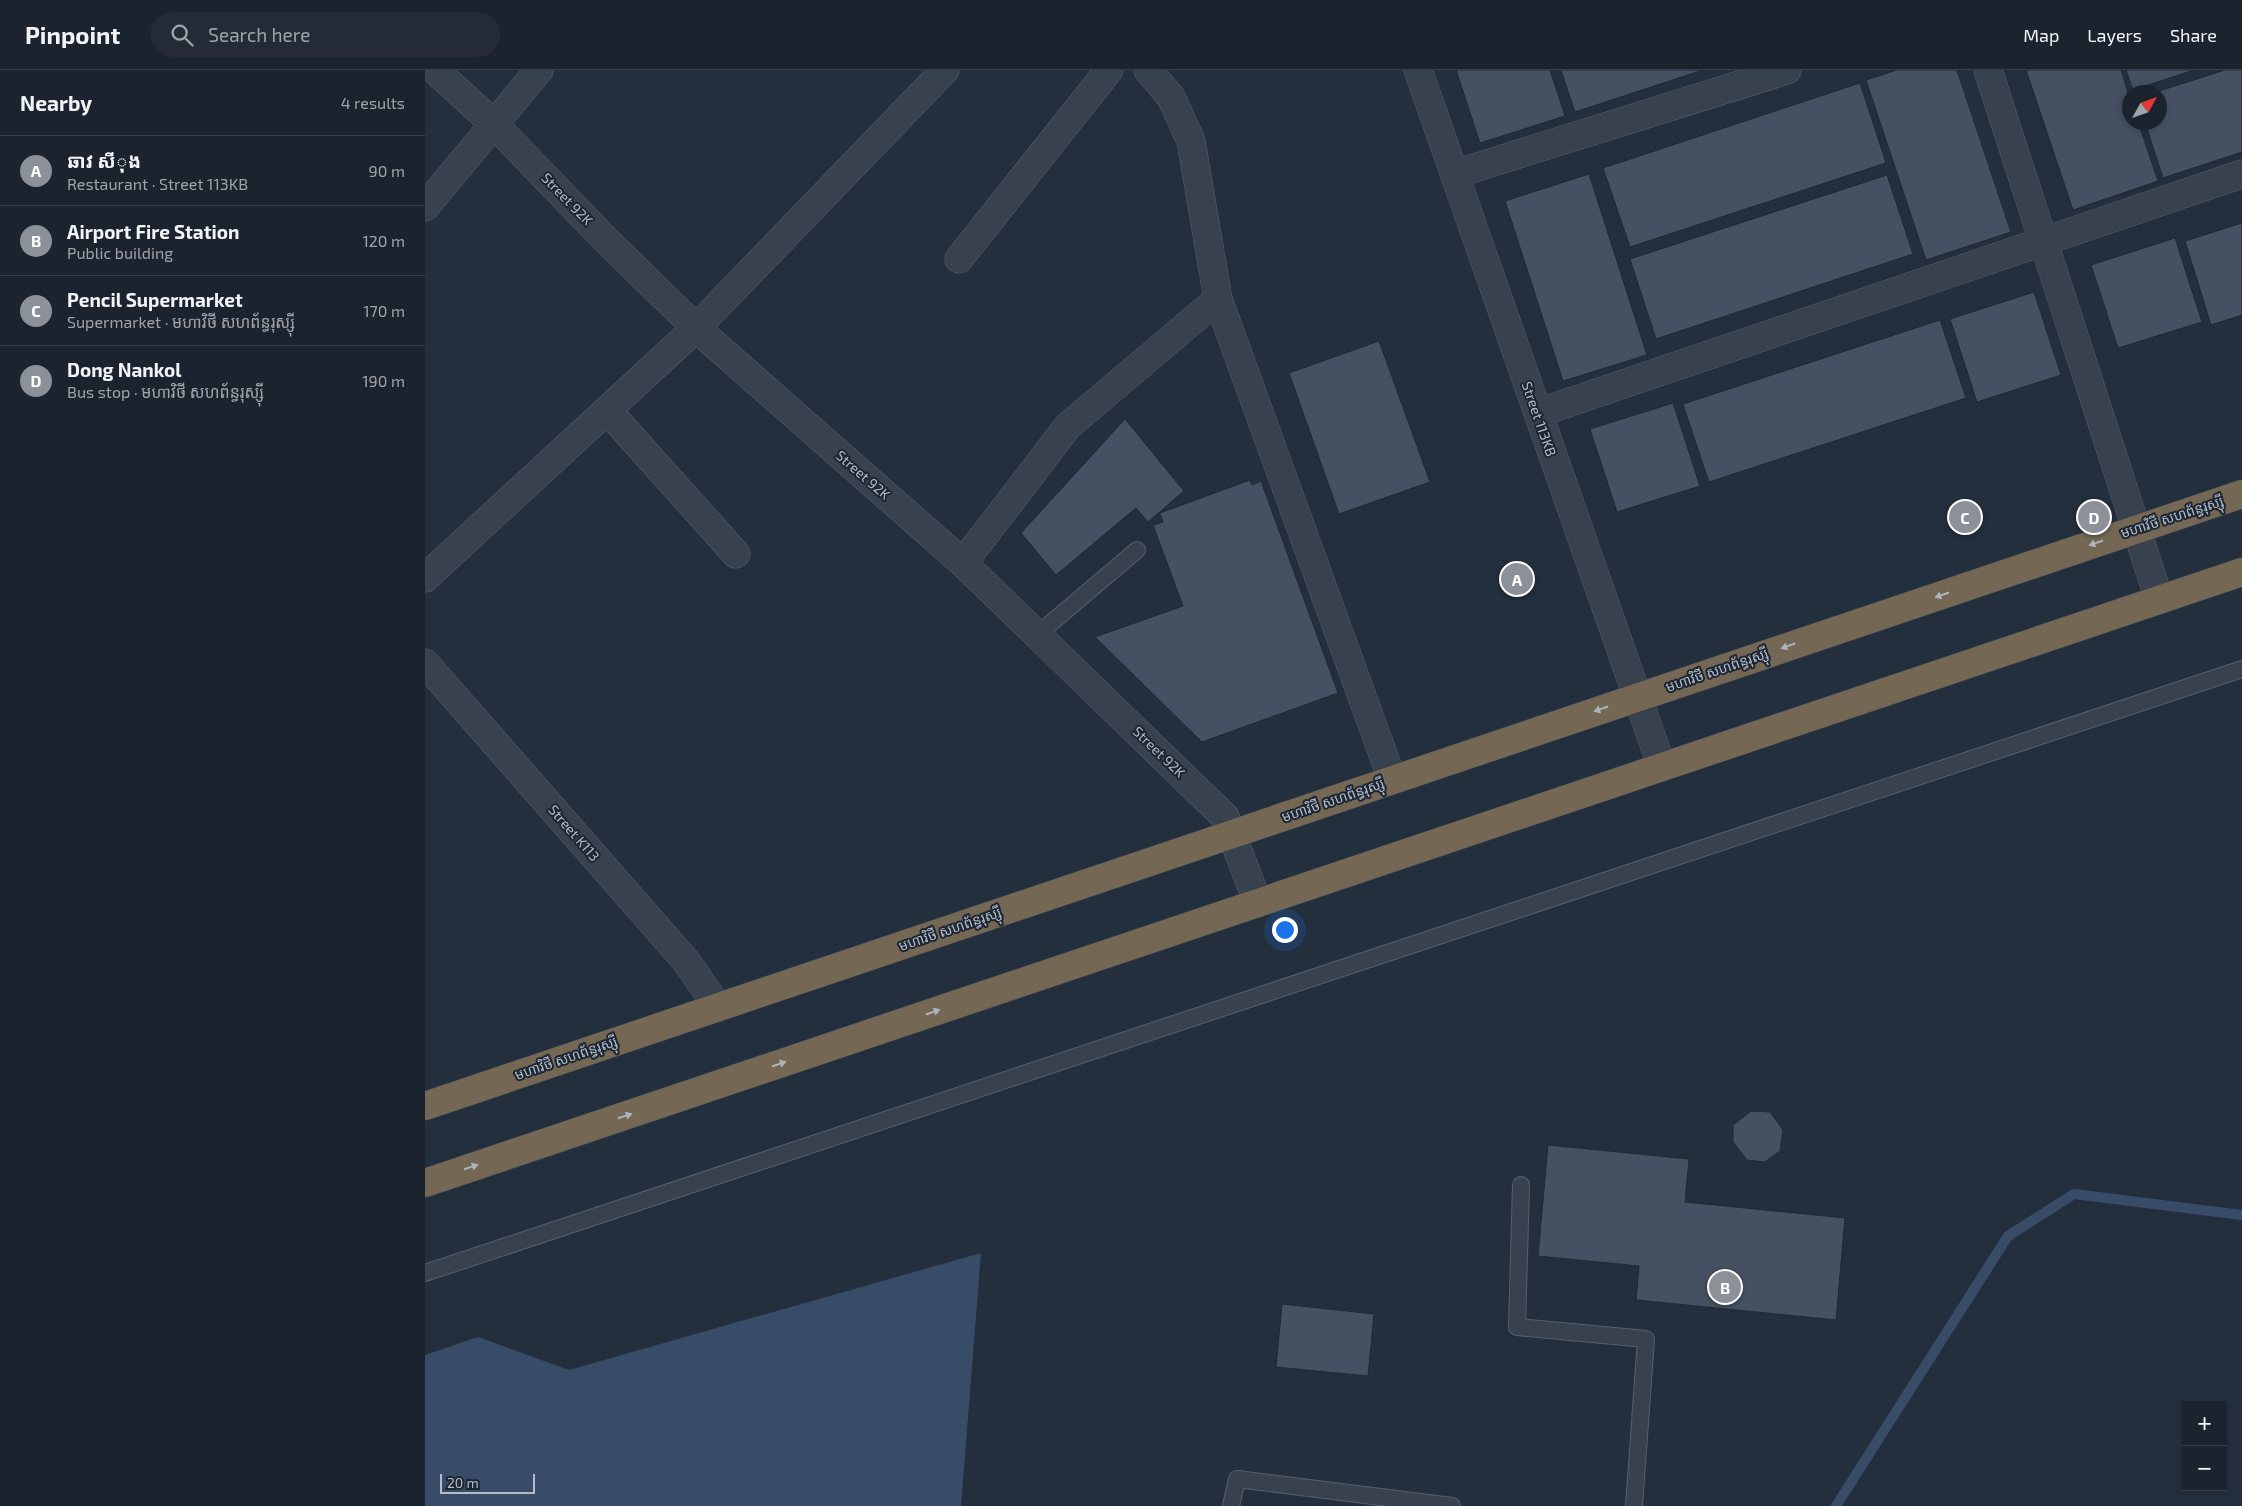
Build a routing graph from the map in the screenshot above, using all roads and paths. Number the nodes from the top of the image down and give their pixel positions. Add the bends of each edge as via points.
1 (435, 70) edge
2 (539, 70) edge
3 (945, 70) edge
4 (1109, 70) edge
5 (1149, 70) edge
6 (1418, 70) edge
7 (1787, 70) edge
8 (1989, 70) edge
9 (494, 124) junction
10 (1455, 174) junction
11 (2242, 174) edge
12 (425, 207) edge
13 (2044, 242) junction
14 (959, 258) dead end
15 (1218, 299) junction
16 (696, 328) junction
17 (607, 410) junction
18 (1537, 413) junction
19 (2242, 494) edge
20 (2137, 529) junction
21 (1137, 550) dead end
22 (736, 554) dead end
23 (963, 563) junction
24 (2242, 572) edge
25 (425, 578) edge
26 (2159, 599) junction
27 (1037, 634) junction
28 (425, 663) edge
29 (2242, 669) edge
30 (1636, 698) junction
31 (1661, 767) junction
32 (1392, 779) junction
33 (1232, 835) junction
34 (1258, 903) junction
35 (718, 1007) junction
36 (425, 1106) edge
37 (425, 1183) edge
38 (1521, 1185) dead end
39 (425, 1272) edge
40 (1231, 1506) edge
41 (1452, 1506) edge
42 (1634, 1506) edge

1 - 9 street, Street 92K
2 - 9 street
3 - 16 street
4 - 14 street
5 - 15 street via 1171,97 1191,141
6 - 10 street, Street 113KB
7 - 10 street
8 - 13 street
9 - 12 street
9 - 16 street, Street 92K
10 - 18 street, Street 113KB
11 - 13 street
13 - 18 street
13 - 20 street
15 - 23 street via 1068,426
15 - 32 street
16 - 17 street
16 - 23 street, Street 92K
17 - 22 street
17 - 25 street
18 - 30 street, Street 113KB
19 - 20 highway, មហាវិថី សហព័ន្ធរុស្ស៊ី
20 - 26 street
20 -> 30 highway, មហាវិថី សហព័ន្ធរុស្ស៊ី
21 - 27 lane
23 - 27 street, Street 92K
24 - 26 highway
26 - 31 highway
27 - 33 street, Street 92K via 1225,817
28 - 35 street, Street K113 via 686,961
29 - 39 lane
30 - 31 street, Street 113KB
30 -> 32 highway, មហាវិថី សហព័ន្ធរុស្ស៊ី
31 - 34 highway
32 - 33 highway, មហាវិថី សហព័ន្ធរុស្ស៊ី
33 - 34 street, Street 92K
33 - 35 highway, មហាវិថី សហព័ន្ធរុស្ស៊ី
37 -> 34 highway
35 - 36 highway, មហាវិថី សហព័ន្ធរុស្ស៊ី
38 - 42 lane via 1517,1327 1646,1339
40 - 41 lane via 1237,1479

